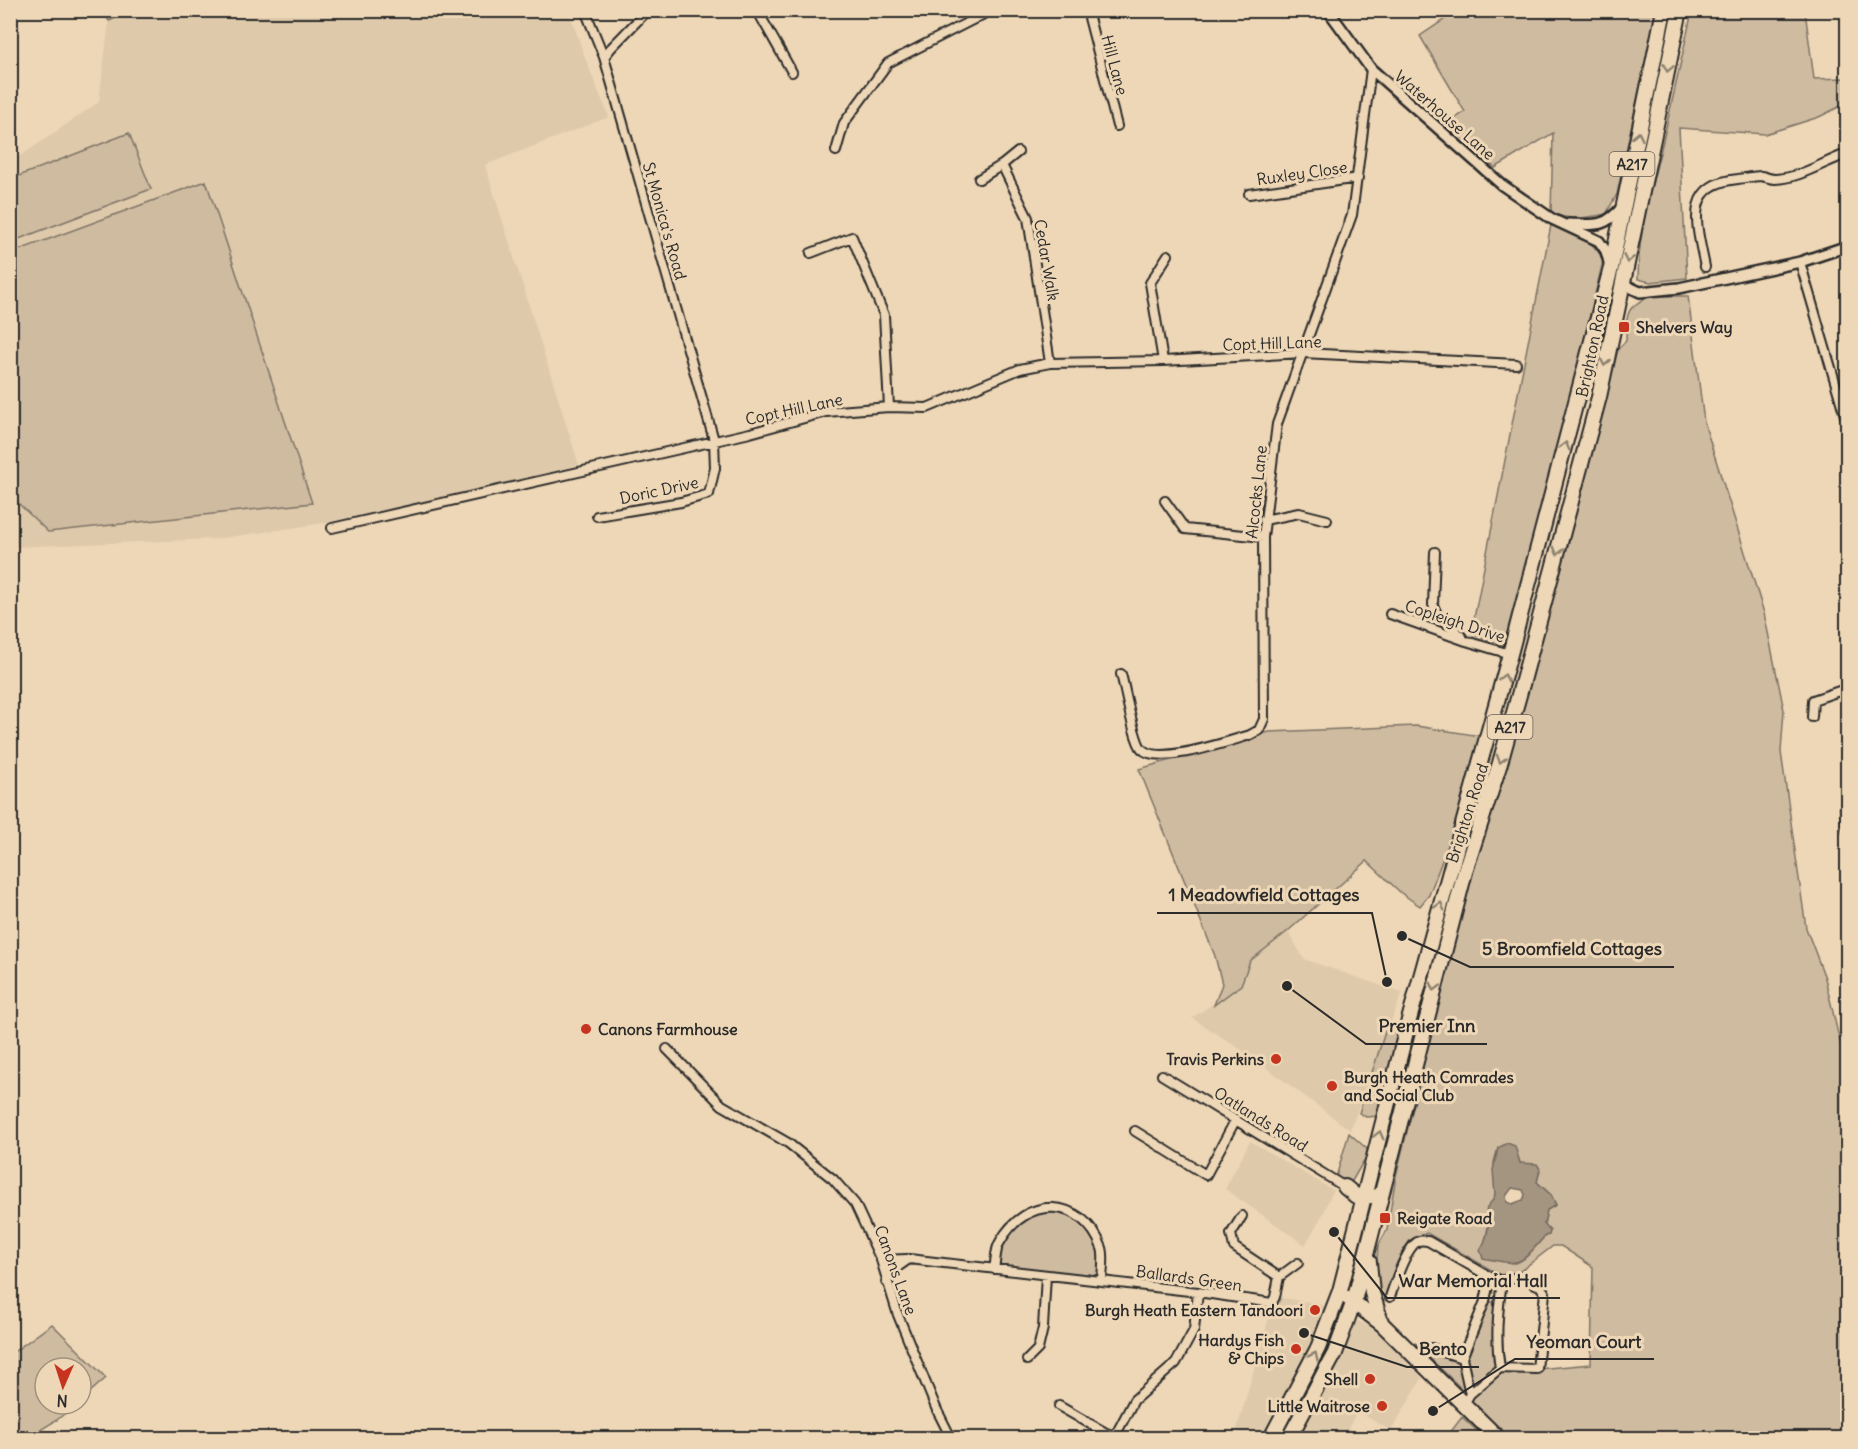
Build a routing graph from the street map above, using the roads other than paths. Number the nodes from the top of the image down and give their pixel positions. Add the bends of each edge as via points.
1 (585, 10) edge
2 (648, 10) edge
3 (757, 10) edge
4 (992, 10) edge
5 (1087, 10) edge
6 (1328, 10) edge
7 (1664, 10) edge
8 (1680, 10) edge
9 (604, 57) junction
10 (1371, 69) junction
11 (792, 72) dead end
12 (1117, 126) dead end
13 (836, 151) dead end
14 (1018, 152) dead end
15 (1848, 152) edge
16 (1002, 165) junction
17 (1358, 178) junction
18 (979, 179) dead end
19 (1249, 194) dead end
20 (1623, 206) junction
21 (1561, 223) junction
22 (1848, 246) edge
23 (811, 252) dead end
24 (1168, 255) dead end
25 (1800, 262) junction
26 (1705, 267) dead end
27 (1611, 268) junction
28 (1623, 284) junction
29 (1640, 292) junction
30 (1615, 313) junction
31 (1598, 316) junction
32 (1302, 353) junction
33 (1163, 361) junction
34 (1050, 363) junction
35 (1516, 364) dead end
36 (889, 407) junction
37 (1848, 426) edge
38 (714, 440) junction
39 (1165, 501) dead end
40 (597, 516) dead end
41 (1264, 520) junction
42 (1327, 520) dead end
43 (332, 528) dead end
44 (1263, 537) junction
45 (1435, 552) dead end
46 (1390, 614) dead end
47 (1466, 641) junction
48 (1510, 654) junction
49 (1121, 674) dead end
50 (1848, 688) edge
51 (1812, 717) dead end
52 (1848, 802) edge
53 (1848, 832) edge
54 (667, 1049) dead end
55 (1162, 1075) dead end
56 (1236, 1119) junction
57 (1135, 1131) dead end
58 (1371, 1168) junction
59 (1345, 1187) junction
60 (1382, 1191) junction
61 (1364, 1197) junction
62 (1242, 1216) dead end
63 (1368, 1249) junction
64 (909, 1259) junction
65 (881, 1260) junction
66 (1298, 1263) dead end
67 (994, 1269) junction
68 (1046, 1275) junction
69 (1279, 1277) junction
70 (1490, 1277) junction
71 (1102, 1281) junction
72 (1502, 1281) junction
73 (886, 1282) junction
74 (1198, 1292) junction
75 (1390, 1297) dead end
76 (1338, 1298) junction
77 (1354, 1301) junction
78 (1485, 1301) junction
79 (1499, 1304) junction
80 (1382, 1324) junction
81 (1345, 1329) junction
82 (1431, 1348) dead end
83 (1462, 1358) junction
84 (1027, 1360) dead end
85 (1500, 1368) junction
86 (1467, 1399) junction
87 (1059, 1406) dead end
88 (1115, 1437) edge
89 (951, 1438) edge
90 (1271, 1438) edge
91 (1289, 1438) edge
92 (1498, 1438) edge

1 - 9 street, St Monica's Road
2 - 9 street
3 - 11 street
4 - 13 street via 888,63 844,123
5 - 12 street, Hill Lane
6 - 10 street, Waterhouse Lane
20 -> 7 highway, Brighton Road / A217
8 -> 28 highway, Brighton Road / A217
9 - 38 street, St Monica's Road
10 - 17 street, Alcocks Lane
10 - 21 street, Waterhouse Lane via 1502,185
14 - 16 street
15 - 26 street via 1796,175 1728,180 1705,191 1700,198 1698,221
16 - 18 street
16 - 34 street, Cedar Walk via 1028,218
17 - 19 street, Ruxley Close
17 - 32 street, Alcocks Lane via 1352,215
20 - 21 street, Waterhouse Lane via 1601,225
20 - 27 highway, Brighton Road / A217
21 - 27 street, Waterhouse Lane via 1599,241
22 - 25 street
23 - 36 street via 852,237 884,315
24 - 33 street via 1150,283
25 - 29 street via 1679,288
25 - 37 street
27 - 31 highway, Brighton Road / A217
28 - 29 street
28 - 30 highway, Brighton Road / A217
28 - 31 highway via 1614,289
29 - 30 street via 1630,295
30 -> 60 highway, Brighton Road / A217 via 1587,443 1506,741 1467,868
48 -> 31 highway, Brighton Road / A217
32 - 33 street, Copt Hill Lane
32 - 35 street, Copt Hill Lane
32 - 41 street, Alcocks Lane via 1277,424
33 - 34 street, Copt Hill Lane
34 - 36 street, Copt Hill Lane via 1020,369 927,408
36 - 38 street, Copt Hill Lane via 826,412
38 - 40 street, Doric Drive via 715,468 709,494
38 - 43 street, Copt Hill Lane
39 - 44 street via 1185,529
41 - 42 street via 1299,513
41 - 44 street, Alcocks Lane
44 - 49 street, Alcocks Lane via 1264,719 1259,730 1174,755 1144,752
45 - 47 street via 1433,605 1437,614
46 - 47 street, Copleigh Drive
47 - 48 street, Copleigh Drive
58 -> 48 highway, Brighton Road / A217
50 - 51 street via 1813,700
52 - 53 street
54 - 65 street, Canons Lane via 722,1105 788,1143 833,1179 855,1203
55 - 56 street, Oatlands Road
56 - 57 street via 1206,1175
56 - 59 street, Oatlands Road
58 - 59 highway via 1356,1187
58 - 61 highway, Brighton Road / A217
59 - 61 highway
60 - 61 highway
60 - 63 highway, Brighton Road / A217
61 - 76 highway, Brighton Road / A217
62 - 69 street via 1231,1234 1234,1247
63 - 77 highway, Brighton Road / A217
63 - 80 highway via 1372,1293
64 - 65 street, Ballards Green
64 - 67 street, Ballards Green
64 - 73 street
65 - 73 street, Canons Lane
66 - 69 street
67 - 68 street, Ballards Green
67 - 71 street via 998,1244 1015,1221 1041,1208 1071,1210 1092,1229 1103,1250
68 - 71 street, Ballards Green
68 - 84 street via 1043,1328 1038,1349
69 - 74 street, Ballards Green via 1272,1303
70 - 72 street
70 - 75 street via 1428,1241 1418,1241
70 - 78 street
71 - 74 street, Ballards Green
72 - 79 street
72 - 85 street via 1518,1277 1540,1286 1545,1293 1537,1369
73 - 89 street, Canons Lane
74 - 88 street via 1194,1330 1176,1363 1134,1400
76 - 77 highway
90 -> 76 highway, Brighton Road / A217 via 1318,1348
77 - 80 highway
77 - 81 highway, Brighton Road / A217
78 - 79 street
78 - 83 street
79 - 85 street
80 - 81 highway via 1360,1319
80 - 86 highway
81 - 91 highway, Brighton Road / A217
82 - 83 street
83 - 86 street
85 - 86 street
86 - 92 highway
87 - 88 street

